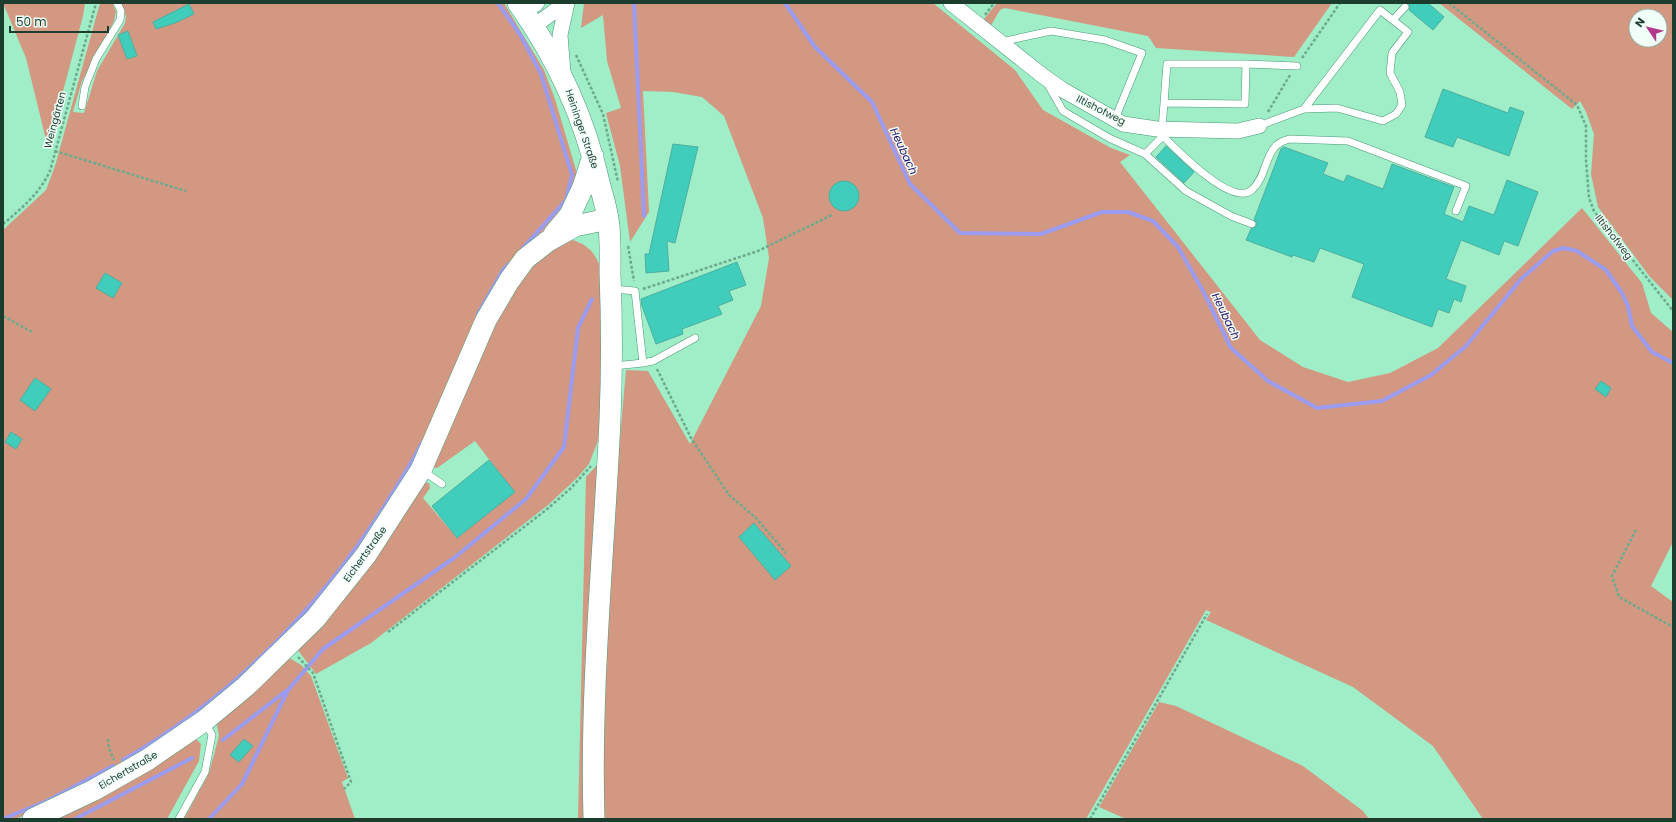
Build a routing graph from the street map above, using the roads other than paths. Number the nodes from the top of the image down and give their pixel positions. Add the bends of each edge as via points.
1 (117, 3) edge
2 (567, 3) edge
3 (951, 3) edge
4 (1405, 6) dead end
5 (528, 11) edge
6 (1393, 20) junction
7 (999, 42) junction
8 (1246, 64) junction
9 (1297, 66) road end
10 (563, 76) junction
11 (1043, 76) junction
12 (1164, 103) junction
13 (82, 106) dead end
14 (1304, 110) junction
15 (1115, 119) junction
16 (1259, 126) joint
17 (1161, 131) junction
18 (1145, 154) junction
19 (593, 155) junction
20 (1456, 211) dead end
21 (608, 219) junction
22 (1252, 224) dead end
23 (548, 241) junction
24 (611, 289) junction
25 (695, 338) dead end
26 (643, 363) junction
27 (612, 366) junction
28 (421, 470) junction
29 (442, 484) dead end
30 (204, 721) junction
31 (33, 819) edge
32 (179, 819) edge
33 (594, 819) edge

1 - 13 lane via 121,11 120,20 96,59 85,87
2 - 5 street
2 - 10 street via 560,35
3 - 7 street, Iltishofweg
4 - 6 lane
5 - 10 street, Heininger Straße
6 - 14 lane via 1380,10
6 - 14 lane via 1408,32 1392,53 1390,73 1402,98 1402,105 1396,114 1383,121 1337,108
7 - 11 street, Iltishofweg
7 - 15 lane via 1051,30 1105,40 1142,53
8 - 9 lane
8 - 12 lane via 1167,64
8 - 12 lane via 1245,104
10 - 19 street, Heininger Straße
11 - 15 street, Iltishofweg
11 - 18 lane via 1063,111 1109,138
12 - 17 lane
14 - 16 lane
15 - 17 street, Iltishofweg via 1123,124
16 - 17 street, Iltishofweg via 1238,131
17 - 18 lane
17 - 20 lane via 1194,167 1228,189 1240,193 1252,189 1263,172 1273,147 1281,140 1348,141 1466,186
18 - 22 lane via 1186,191 1231,216
19 - 21 street, Heininger Straße
19 - 23 street via 583,187 570,215
21 - 23 street, Eichertstraße via 575,226
21 - 24 street, Heininger Straße
23 - 28 street, Eichertstraße via 525,259 486,320
24 - 26 lane via 635,292
24 - 27 street, Heininger Straße
25 - 26 lane via 653,361
26 - 27 lane
27 - 33 street, Heininger Straße via 596,643 592,762
28 - 29 lane
28 - 30 street, Eichertstraße via 366,555 315,619 245,687
30 - 31 street, Eichertstraße via 127,773
30 - 32 lane via 212,735 204,772

